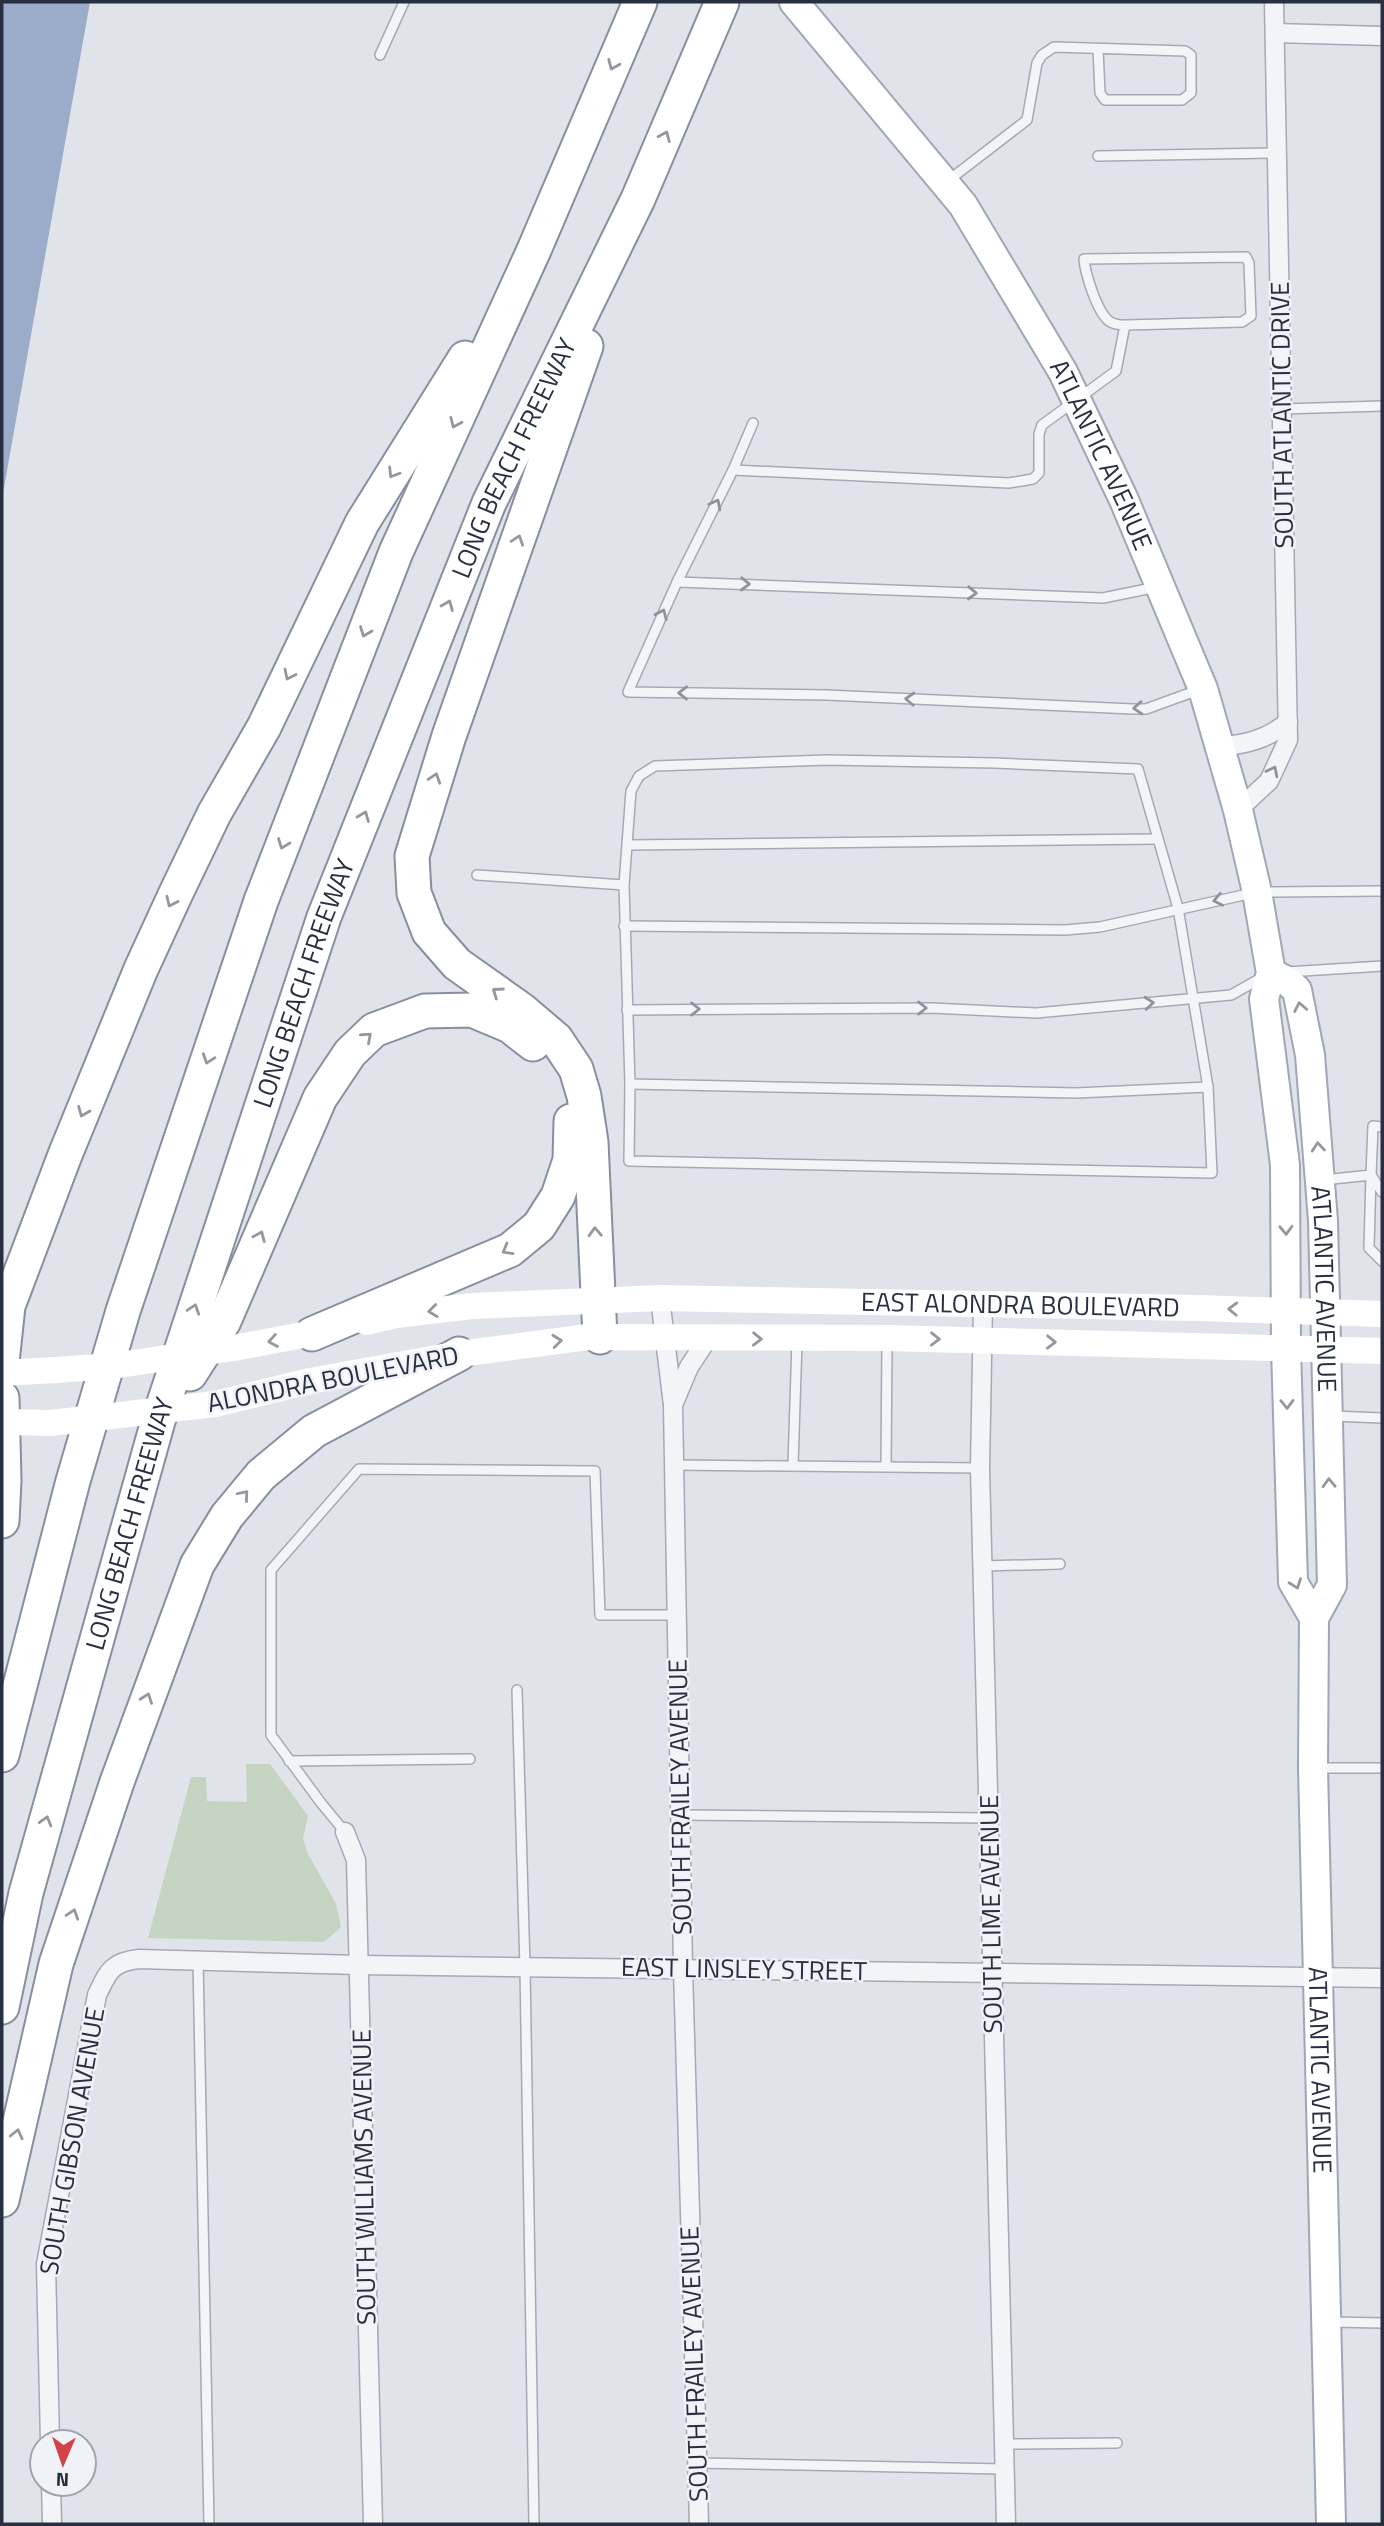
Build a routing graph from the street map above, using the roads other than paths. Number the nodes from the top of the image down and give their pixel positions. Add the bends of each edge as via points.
1 (404, 2) edge
2 (639, 2) edge
3 (794, 2) edge
4 (1274, 2) edge
5 (719, 7) edge
6 (1275, 33) junction
7 (1382, 36) edge
8 (1098, 48) junction
9 (380, 55) dead end
10 (1277, 153) junction
11 (1098, 156) dead end
12 (945, 183) junction
13 (638, 199) junction
14 (534, 250) junction
15 (1125, 325) junction
16 (1076, 400) junction
17 (1382, 406) edge
18 (1282, 409) junction
19 (753, 423) dead end
20 (733, 470) junction
21 (677, 582) junction
22 (1160, 586) junction
23 (1203, 689) junction
24 (1288, 722) junction
25 (1219, 746) junction
26 (1238, 810) junction
27 (1158, 839) junction
28 (628, 845) junction
29 (477, 875) dead end
30 (624, 885) junction
31 (1382, 891) edge
32 (1257, 892) junction
33 (1178, 908) junction
34 (624, 926) junction
35 (1382, 966) edge
36 (1271, 973) junction
37 (1194, 999) junction
38 (626, 1010) junction
39 (630, 1084) junction
40 (1208, 1087) junction
41 (1382, 1127) edge
42 (1371, 1175) junction
43 (1321, 1180) junction
44 (1382, 1192) edge
45 (1382, 1261) edge
46 (660, 1298) junction
47 (598, 1300) junction
48 (983, 1304) junction
49 (1286, 1311) junction
50 (1325, 1313) junction
51 (1382, 1314) edge
52 (312, 1334) junction
53 (600, 1337) junction
54 (664, 1338) junction
55 (708, 1338) junction
56 (887, 1338) junction
57 (797, 1339) junction
58 (983, 1340) junction
59 (1286, 1348) junction
60 (1326, 1349) junction
61 (1382, 1350) edge
62 (459, 1354) junction
63 (2, 1362) edge
64 (2, 1373) edge
65 (673, 1405) junction
66 (2, 1414) edge
67 (1327, 1416) junction
68 (1382, 1418) edge
69 (158, 1421) junction
70 (673, 1465) junction
71 (793, 1465) junction
72 (886, 1466) junction
73 (980, 1468) junction
74 (2, 1521) edge
75 (1060, 1564) dead end
76 (983, 1566) junction
77 (676, 1615) junction
78 (1314, 1618) junction
79 (517, 1690) dead end
80 (2, 1755) edge
81 (470, 1759) dead end
82 (289, 1761) junction
83 (1313, 1768) junction
84 (1382, 1768) edge
85 (680, 1815) junction
86 (989, 1818) junction
87 (345, 1832) joint
88 (198, 1961) junction
89 (359, 1965) junction
90 (525, 1966) junction
91 (683, 1969) junction
92 (109, 1970) joint
93 (992, 1973) junction
94 (1318, 1976) junction
95 (1382, 1978) edge
96 (2, 2007) edge
97 (2, 2200) edge
98 (1326, 2321) junction
99 (1382, 2323) edge
100 (50, 2428) edge
101 (1117, 2443) dead end
102 (1004, 2444) junction
103 (697, 2463) junction
104 (1004, 2469) junction
105 (51, 2498) edge
106 (52, 2524) edge
107 (209, 2524) edge
108 (373, 2524) edge
109 (534, 2524) edge
110 (699, 2524) edge
111 (1006, 2524) edge
112 (1331, 2524) edge

1 - 9 lane
2 -> 14 highway
3 - 12 main road, ATLANTIC AVENUE
4 - 6 street, SOUTH ATLANTIC DRIVE
13 -> 5 highway, LONG BEACH FREEWAY
6 - 7 street
6 - 10 street, SOUTH ATLANTIC DRIVE
8 - 8 lane via 1185,51 1191,55 1191,93 1182,100 1105,100 1100,93
8 - 12 lane via 1054,47 1042,55 1027,120
10 - 11 lane
10 - 18 street, SOUTH ATLANTIC DRIVE
12 - 16 main road, ATLANTIC AVENUE via 1015,290
47 -> 13 highway via 591,1142 576,1069 556,1040 457,964 429,932 414,892 412,856 449,736
69 -> 13 highway, LONG BEACH FREEWAY via 324,917 489,503
14 -> 63 highway via 362,523 264,727 176,893 86,1103 8,1306
14 -> 80 highway via 396,552 261,901 123,1311 73,1481
15 - 15 lane via 1109,321 1104,314 1084,259 1246,257 1251,316 1242,322
15 - 16 lane via 1116,371
16 - 20 lane via 1042,425 1039,473 1033,479 1009,483
16 - 22 main road, ATLANTIC AVENUE
17 - 18 lane
18 - 24 street, SOUTH ATLANTIC DRIVE
19 - 20 lane
21 -> 20 lane
21 -> 22 lane via 1103,598
23 -> 21 lane via 1146,709 827,695 628,692
22 - 23 main road, ATLANTIC AVENUE
23 - 25 main road, ATLANTIC AVENUE
24 - 25 street via 1274,734 1243,745
26 -> 24 street, SOUTH ATLANTIC DRIVE via 1269,781 1289,740
25 - 26 main road, ATLANTIC AVENUE
26 - 32 main road, ATLANTIC AVENUE
27 - 28 lane
27 - 28 lane via 1138,769 827,760 655,766 639,776 631,791
27 - 33 lane
28 - 30 lane
29 - 30 lane
30 - 34 lane
31 - 32 lane
32 -> 33 lane
32 - 36 main road, ATLANTIC AVENUE
33 - 34 lane via 1100,927 1065,930
33 - 37 lane
34 - 38 lane
35 - 36 lane
36 - 37 lane via 1231,995
43 -> 36 main road, ATLANTIC AVENUE via 1310,1055 1297,990
36 -> 49 main road, ATLANTIC AVENUE via 1264,999 1285,1165
38 -> 37 lane via 932,1008 1036,1013
37 - 40 lane
38 - 39 lane
39 - 40 lane via 1076,1093
39 - 40 lane via 629,1161 1212,1173
41 - 42 lane via 1373,1126
42 - 43 lane
42 - 44 lane
42 - 45 lane via 1369,1248
43 - 50 main road, ATLANTIC AVENUE
46 - 47 main road, ALONDRA BOULEVARD
46 - 48 main road, EAST ALONDRA BOULEVARD
46 - 54 street, SOUTH FRAILEY AVENUE
47 -> 52 main road, ALONDRA BOULEVARD via 396,1315
47 - 53 highway
49 -> 48 main road, EAST ALONDRA BOULEVARD
48 - 58 street, SOUTH LIME AVENUE
49 - 50 main road, EAST ALONDRA BOULEVARD
49 - 59 main road, ATLANTIC AVENUE
50 - 51 main road, EAST ALONDRA BOULEVARD
50 - 60 main road, ATLANTIC AVENUE
52 -> 64 main road, ALONDRA BOULEVARD, bridge via 112,1366
69 -> 52 highway via 224,1321 320,1098 349,1053 374,1030 425,1011 472,1010 510,1026 547,1055 562,1083 571,1121 570,1160 558,1196 539,1226 510,1250
53 - 54 main road, ALONDRA BOULEVARD
62 -> 53 main road, ALONDRA BOULEVARD
54 - 55 main road, EAST ALONDRA BOULEVARD
54 - 65 street, SOUTH FRAILEY AVENUE
55 -> 57 main road, EAST ALONDRA BOULEVARD
55 - 65 street, SOUTH FRAILEY AVENUE
56 - 57 main road, EAST ALONDRA BOULEVARD
56 -> 58 main road, EAST ALONDRA BOULEVARD
56 - 72 lane
57 - 71 lane
58 -> 59 main road, EAST ALONDRA BOULEVARD
58 - 73 street, SOUTH LIME AVENUE
59 - 60 main road, EAST ALONDRA BOULEVARD
59 -> 78 main road, ATLANTIC AVENUE via 1293,1582
60 - 61 main road, EAST ALONDRA BOULEVARD
60 - 67 main road, ATLANTIC AVENUE
62 - 66 main road, ALONDRA BOULEVARD, bridge via 215,1404 51,1423
97 -> 62 highway via 57,1964 117,1782 197,1565 227,1516 261,1475 304,1440
65 - 70 street, SOUTH FRAILEY AVENUE
66 - 74 highway
67 - 68 lane
78 -> 67 main road, ATLANTIC AVENUE via 1332,1585
96 -> 69 highway, LONG BEACH FREEWAY via 26,1893
70 - 71 lane
70 - 77 street, SOUTH FRAILEY AVENUE
71 - 72 lane
72 - 73 lane
73 - 76 street, SOUTH LIME AVENUE
75 - 76 lane
76 - 86 street, SOUTH LIME AVENUE
77 - 82 lane via 600,1615 595,1471 359,1469 271,1570 271,1735
77 - 85 street, SOUTH FRAILEY AVENUE
78 - 83 main road, ATLANTIC AVENUE
79 - 90 lane
81 - 82 lane
82 - 87 lane
83 - 84 lane
83 - 94 main road, ATLANTIC AVENUE
85 - 86 lane
85 - 91 street, SOUTH FRAILEY AVENUE
86 - 93 street, SOUTH LIME AVENUE
87 - 89 street, SOUTH WILLIAMS AVENUE via 356,1860
88 - 89 street, EAST LINSLEY STREET
88 - 92 street, EAST LINSLEY STREET via 139,1959 123,1961
88 - 107 lane
89 - 90 street, EAST LINSLEY STREET
89 - 108 street, SOUTH WILLIAMS AVENUE
90 - 91 street, EAST LINSLEY STREET
90 - 109 lane
91 - 93 street, EAST LINSLEY STREET
91 - 103 street, SOUTH FRAILEY AVENUE
92 - 100 street, SOUTH GIBSON AVENUE via 97,1995 46,2264
93 - 94 street, EAST LINSLEY STREET
93 - 102 street, SOUTH LIME AVENUE
94 - 95 street, EAST LINSLEY STREET
94 - 98 main road, ATLANTIC AVENUE
98 - 99 lane
98 - 112 main road, ATLANTIC AVENUE
101 - 102 lane
102 - 104 street, SOUTH LIME AVENUE
103 - 104 lane
103 - 110 street, SOUTH FRAILEY AVENUE
104 - 111 street, SOUTH LIME AVENUE
105 - 106 street

